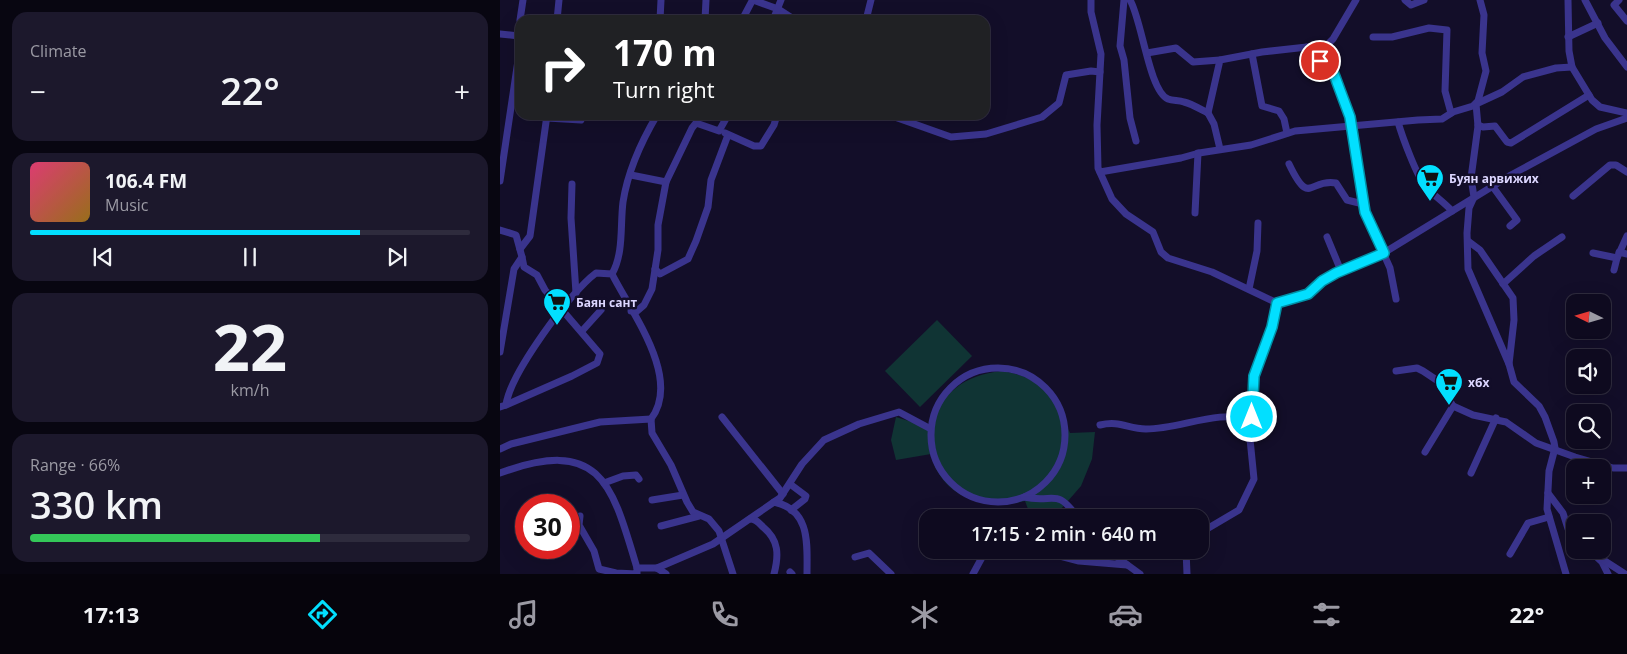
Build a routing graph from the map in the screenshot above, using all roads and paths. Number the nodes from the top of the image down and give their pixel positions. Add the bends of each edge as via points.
1 (523, 0) edge
2 (558, 0) edge
3 (661, 0) edge
4 (706, 0) edge
5 (752, 0) edge
6 (781, 0) edge
7 (871, 0) edge
8 (1091, 0) edge
9 (1124, 0) edge
10 (1130, 0) edge
11 (1356, 0) edge
12 (1405, 0) edge
13 (1424, 0) edge
14 (1480, 0) edge
15 (1486, 0) edge
16 (1568, 0) edge
17 (1586, 0) edge
18 (1619, 0) edge
19 (778, 9) junction
20 (1483, 10) junction
21 (521, 15) edge
22 (557, 15) edge
23 (660, 15) edge
24 (705, 15) edge
25 (744, 15) edge
26 (775, 15) edge
27 (787, 15) edge
28 (867, 15) edge
29 (1627, 21) edge
30 (1598, 23) junction
31 (500, 34) edge
32 (515, 36) edge
33 (1373, 37) dead end
34 (1568, 37) junction
35 (1307, 46) junction
36 (1147, 53) junction
37 (1252, 54) junction
38 (1220, 60) junction
39 (1572, 67) junction
40 (1627, 67) edge
41 (1100, 72) junction
42 (515, 80) edge
43 (1589, 95) junction
44 (1476, 104) junction
45 (1208, 113) junction
46 (1451, 113) junction
47 (1627, 113) edge
48 (1627, 118) edge
49 (546, 120) edge
50 (654, 120) edge
51 (725, 120) edge
52 (776, 120) edge
53 (904, 120) edge
54 (1398, 122) junction
55 (1478, 125) junction
56 (1352, 127) junction
57 (719, 131) junction
58 (1287, 133) junction
59 (728, 135) junction
60 (1136, 141) dead end
61 (1220, 149) junction
62 (1198, 153) junction
63 (1289, 164) dead end
64 (1100, 172) junction
65 (1627, 172) edge
66 (631, 175) junction
67 (500, 181) edge
68 (666, 182) junction
69 (572, 184) dead end
70 (1493, 187) junction
71 (1573, 196) dead end
72 (1474, 198) junction
73 (1363, 204) junction
74 (1452, 211) junction
75 (1196, 213) dead end
76 (1258, 223) dead end
77 (1510, 226) dead end
78 (500, 230) edge
79 (1627, 236) edge
80 (1562, 237) dead end
81 (1327, 238) dead end
82 (1468, 241) junction
83 (521, 253) junction
84 (1384, 253) junction
85 (1593, 253) dead end
86 (1621, 255) edge
87 (655, 269) junction
88 (1341, 270) junction
89 (1614, 270) dead end
90 (612, 274) junction
91 (1504, 284) junction
92 (1249, 289) junction
93 (576, 293) junction
94 (1396, 299) dead end
95 (1277, 303) junction
96 (601, 310) dead end
97 (562, 311) junction
98 (631, 311) junction
99 (582, 331) junction
100 (500, 352) edge
101 (1411, 362) dead end
102 (1509, 364) junction
103 (1417, 368) junction
104 (1396, 371) dead end
105 (503, 406) edge
106 (1453, 406) junction
107 (722, 417) dead end
108 (1496, 418) junction
109 (651, 419) junction
110 (1252, 420) junction
111 (1100, 425) dead end
112 (930, 428) junction
113 (1555, 448) junction
114 (500, 449) edge
115 (1425, 452) dead end
116 (1627, 468) edge
117 (500, 473) edge
118 (1470, 473) dead end
119 (639, 479) dead end
120 (604, 483) junction
121 (790, 484) junction
122 (1548, 492) junction
123 (783, 494) junction
124 (683, 495) junction
125 (1024, 497) junction
126 (652, 500) dead end
127 (774, 502) junction
128 (1072, 509) edge
129 (791, 510) junction
130 (699, 516) junction
131 (1549, 517) junction
132 (750, 519) junction
133 (1566, 522) edge
134 (660, 526) dead end
135 (580, 527) edge
136 (1209, 528) edge
137 (721, 539) junction
138 (1510, 554) dead end
139 (855, 557) dead end
140 (981, 559) edge
141 (1071, 559) edge
142 (1119, 559) edge
143 (1186, 559) edge
144 (1599, 559) edge
145 (1602, 559) edge
146 (1127, 565) junction
147 (637, 568) junction
148 (657, 568) junction
149 (666, 574) edge
150 (733, 574) edge
151 (774, 574) edge
152 (807, 574) edge
153 (890, 574) edge
154 (973, 574) edge
155 (1140, 574) edge
156 (1187, 574) edge
157 (1566, 574) edge
158 (1608, 574) edge
159 (1625, 574) edge

1 - 21 street
2 - 22 street
3 - 23 street
4 - 24 street
5 - 19 street
5 - 25 street
6 - 19 street
7 - 28 street
8 - 41 street via 1101,54
9 - 60 street via 1120,46
10 - 36 street
11 - 35 street via 1325,47
12 - 13 street via 1411,5
14 - 20 street
15 - 20 street
16 - 34 street
17 - 30 street
18 - 29 street via 1614,5
19 - 26 street
19 - 27 street
20 - 44 street via 1482,53 1486,71
30 - 34 street
30 - 40 street
31 - 32 street
33 - 46 street via 1392,37 1429,28 1447,30 1445,91
34 - 39 street
35 - 37 street
35 - 56 street via 1320,61 1331,66
36 - 38 street via 1176,48 1193,62
36 - 45 street via 1151,72 1160,92 1168,100 1182,101
37 - 38 street
37 - 58 street via 1262,106 1278,111 1284,119
38 - 45 street
39 - 43 street
39 - 44 street via 1523,77 1502,92
41 - 53 street via 1091,70 1066,75 1059,103 1047,114 986,134 951,137
41 - 64 street via 1097,140
42 - 67 street
43 - 47 street via 1600,107
43 - 55 street via 1510,143 1495,126
44 - 46 street
44 - 55 street
45 - 61 street
46 - 54 street via 1440,120
48 - 70 street via 1596,129
49 - 83 street via 530,236
50 - 66 street via 636,152
51 - 57 street
52 - 59 street via 761,146
54 - 56 street
54 - 74 street via 1426,188
55 - 72 street via 1471,178
56 - 58 street
56 - 73 street
57 - 59 street
57 - 68 street via 696,123
58 - 61 street via 1257,144
59 - 87 street via 711,180 708,207 688,259 660,274
61 - 62 street
62 - 64 street
62 - 75 street
63 - 73 street via 1304,187 1336,184 1346,200
64 - 92 street via 1112,199 1126,214 1153,232 1161,252 1168,258 1212,272
65 - 71 street via 1610,165
66 - 68 street
66 - 90 street via 624,202 616,267
68 - 87 street via 658,225
69 - 93 street
70 - 72 street
70 - 77 street via 1517,220
72 - 74 street
72 - 82 street via 1470,204
73 - 84 street
74 - 84 street
76 - 92 street via 1257,251
78 - 83 street via 516,236
79 - 86 street
80 - 91 street via 1534,256
81 - 88 street
82 - 91 street via 1480,250
82 - 102 street via 1468,269
83 - 97 street via 524,268 537,275
83 - 100 street via 514,269
84 - 88 street
84 - 94 street
85 - 86 street
86 - 89 street
87 - 98 street via 652,289 644,305
88 - 95 street via 1308,294
90 - 93 street via 596,273
90 - 98 street
91 - 102 street via 1514,303
92 - 95 street
93 - 97 street
95 - 110 street via 1254,378
96 - 99 street
97 - 99 street
97 - 105 street via 540,337
98 - 109 street via 658,368 660,398
99 - 105 street via 580,334 599,350 596,363
101 - 103 street
102 - 113 street via 1514,382 1539,406
103 - 104 street
103 - 106 street via 1438,381
106 - 108 street via 1473,415
106 - 115 street
107 - 123 street
108 - 113 street via 1516,427 1536,443
108 - 118 street
109 - 114 street via 600,422
109 - 124 street via 652,433 671,465
110 - 111 street via 1219,418 1146,429 1112,422
110 - 136 street via 1250,443 1254,479 1239,510
112 - 121 street via 898,412 838,431 812,450
112 - 125 street via 934,457 953,486 991,502
112 - 125 street via 946,392 973,373 1005,369 1041,384 1057,403 1064,443 1055,471 1046,482
113 - 116 street via 1613,468
113 - 122 street
117 - 120 street via 544,460 557,460 589,466
119 - 120 street via 632,474
120 - 147 street via 626,530
121 - 123 street
121 - 129 street via 806,496
122 - 131 street
122 - 133 street
123 - 127 street
124 - 126 street
124 - 130 street
125 - 128 street via 1060,498
127 - 129 street
127 - 132 street
129 - 152 street via 808,537
130 - 134 street
130 - 137 street via 709,519
131 - 138 street via 1528,523
131 - 157 street
132 - 137 street
132 - 151 street via 767,530 777,544
135 - 147 street via 594,551 599,569 637,574
137 - 148 street
137 - 150 street
139 - 153 street via 869,553
140 - 154 street
141 - 146 street
142 - 146 street
143 - 156 street
144 - 158 street
145 - 159 street
146 - 155 street
147 - 148 street
148 - 149 street

